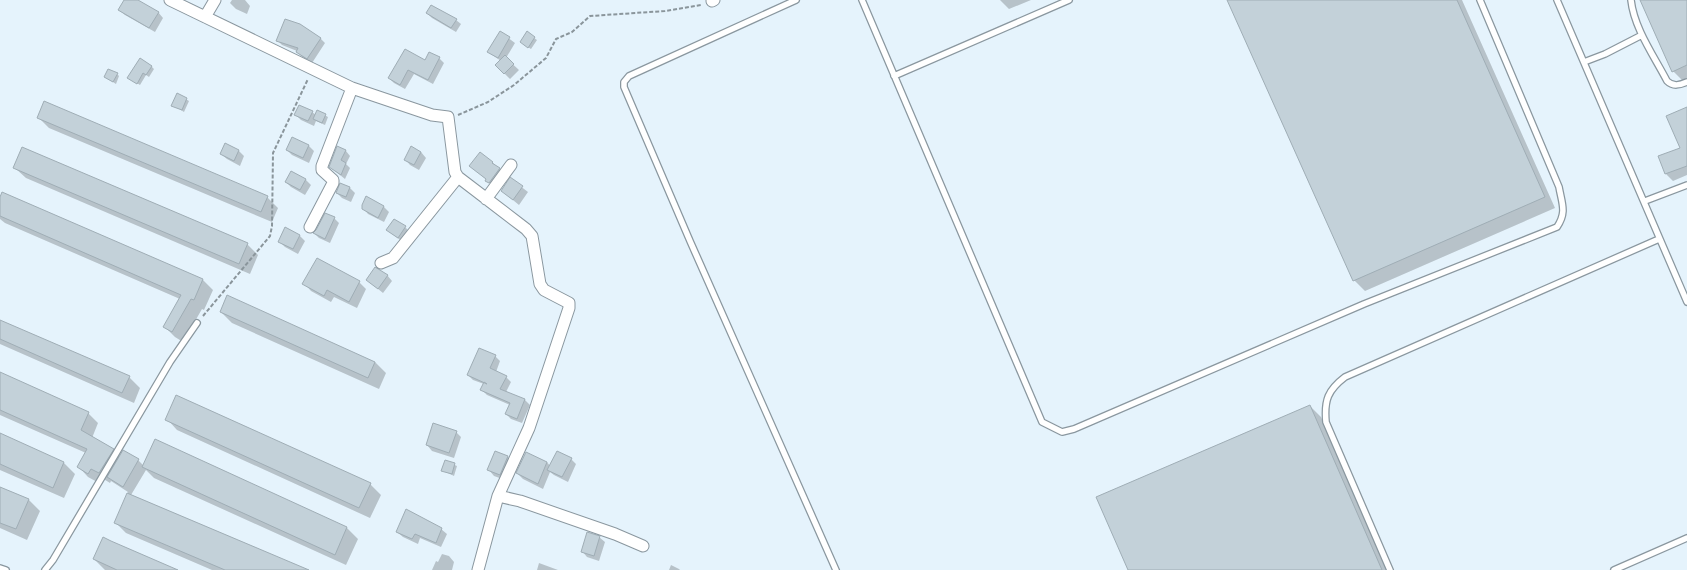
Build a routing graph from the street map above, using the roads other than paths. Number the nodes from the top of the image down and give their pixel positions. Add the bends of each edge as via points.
1 (170, 0) edge
2 (215, 0) edge
3 (796, 0) edge
4 (862, 0) edge
5 (1069, 0) edge
6 (1480, 0) edge
7 (1557, 0) edge
8 (1631, 0) edge
9 (205, 17) junction
10 (1642, 35) junction
11 (1584, 62) junction
12 (894, 76) junction
13 (1687, 82) edge
14 (352, 88) junction
15 (511, 165) dead end
16 (458, 177) junction
17 (1687, 185) edge
18 (486, 199) junction
19 (1645, 201) junction
20 (310, 227) dead end
21 (1659, 240) junction
22 (381, 263) dead end
23 (1687, 302) edge
24 (197, 323) road end
25 (498, 496) junction
26 (1687, 538) edge
27 (644, 546) dead end
28 (0, 568) edge
29 (6, 570) edge
30 (45, 570) edge
31 (478, 570) edge
32 (836, 570) edge
33 (1390, 570) edge
34 (1614, 570) edge

1 - 9 street
2 - 9 street
3 - 32 lane via 629,76 624,82 624,87
4 - 12 lane
5 - 12 lane
6 - 12 lane via 1559,187 1563,213 1557,227 1364,304 1062,432 1042,422
7 - 11 lane
8 - 10 lane
9 - 14 street
10 - 11 lane
10 - 13 lane via 1670,85
11 - 19 lane
14 - 16 street via 432,115 448,117 455,172
14 - 20 street via 322,166 322,170 333,180
15 - 18 street
16 - 18 street
16 - 22 street via 393,258
17 - 19 lane
18 - 25 street via 532,236 540,284 544,290 570,303 529,428
19 - 21 lane
21 - 23 lane
21 - 33 lane via 1352,374 1336,384 1325,407 1326,422
24 - 30 lane via 170,362
25 - 27 street via 528,503
25 - 31 street
26 - 34 lane
28 - 29 lane

